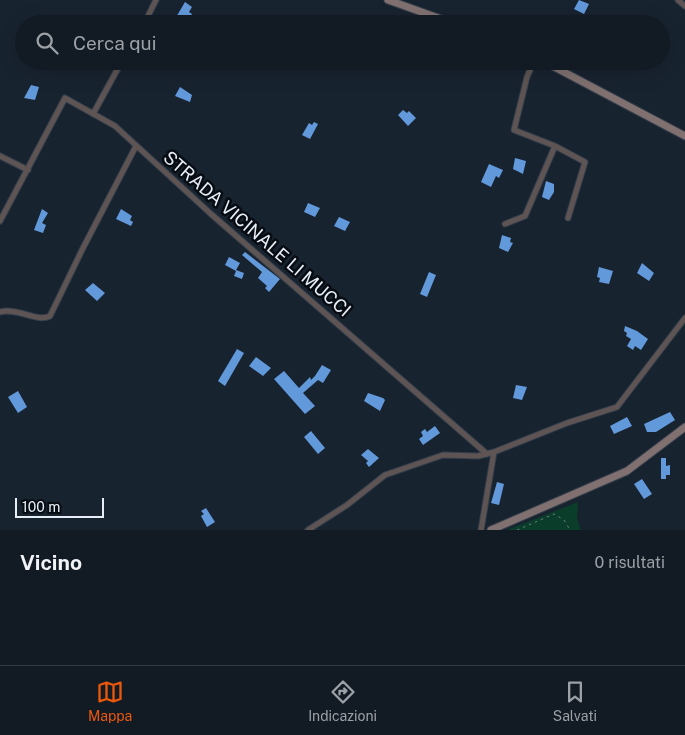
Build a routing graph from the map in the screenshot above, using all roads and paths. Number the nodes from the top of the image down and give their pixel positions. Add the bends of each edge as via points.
1 (156, 0) edge
2 (388, 0) edge
3 (678, 0) edge
4 (685, 6) edge
5 (148, 15) edge
6 (429, 15) edge
7 (117, 70) edge
8 (530, 70) edge
9 (559, 70) edge
10 (93, 114) junction
11 (685, 136) edge
12 (136, 146) junction
13 (555, 146) junction
14 (0, 156) edge
15 (28, 170) junction
16 (568, 218) dead end
17 (0, 222) edge
18 (505, 224) dead end
19 (0, 312) edge
20 (685, 318) edge
21 (685, 426) edge
22 (494, 452) junction
23 (487, 454) junction
24 (308, 530) edge
25 (481, 530) edge
26 (491, 530) edge
27 (517, 530) edge
28 (570, 530) edge

1 - 5 street
2 - 6 street
3 - 4 street
7 - 10 street
8 - 13 street via 514,130
9 - 11 street
10 - 12 street, STRADA VICINALE LI MUCCI via 115,126
10 - 15 street, STRADA VICINALE LI MUCCI via 66,98
12 - 19 street via 50,316 40,317 12,310
12 - 23 street, STRADA VICINALE LI MUCCI
13 - 16 street via 586,163
13 - 18 street via 525,216
14 - 15 street
15 - 17 street, STRADA VICINALE LI MUCCI
20 - 22 street via 617,407
21 - 26 street via 627,471
22 - 23 street
22 - 25 street
23 - 24 street via 443,455 385,475
27 - 28 path via 554,514 564,520

